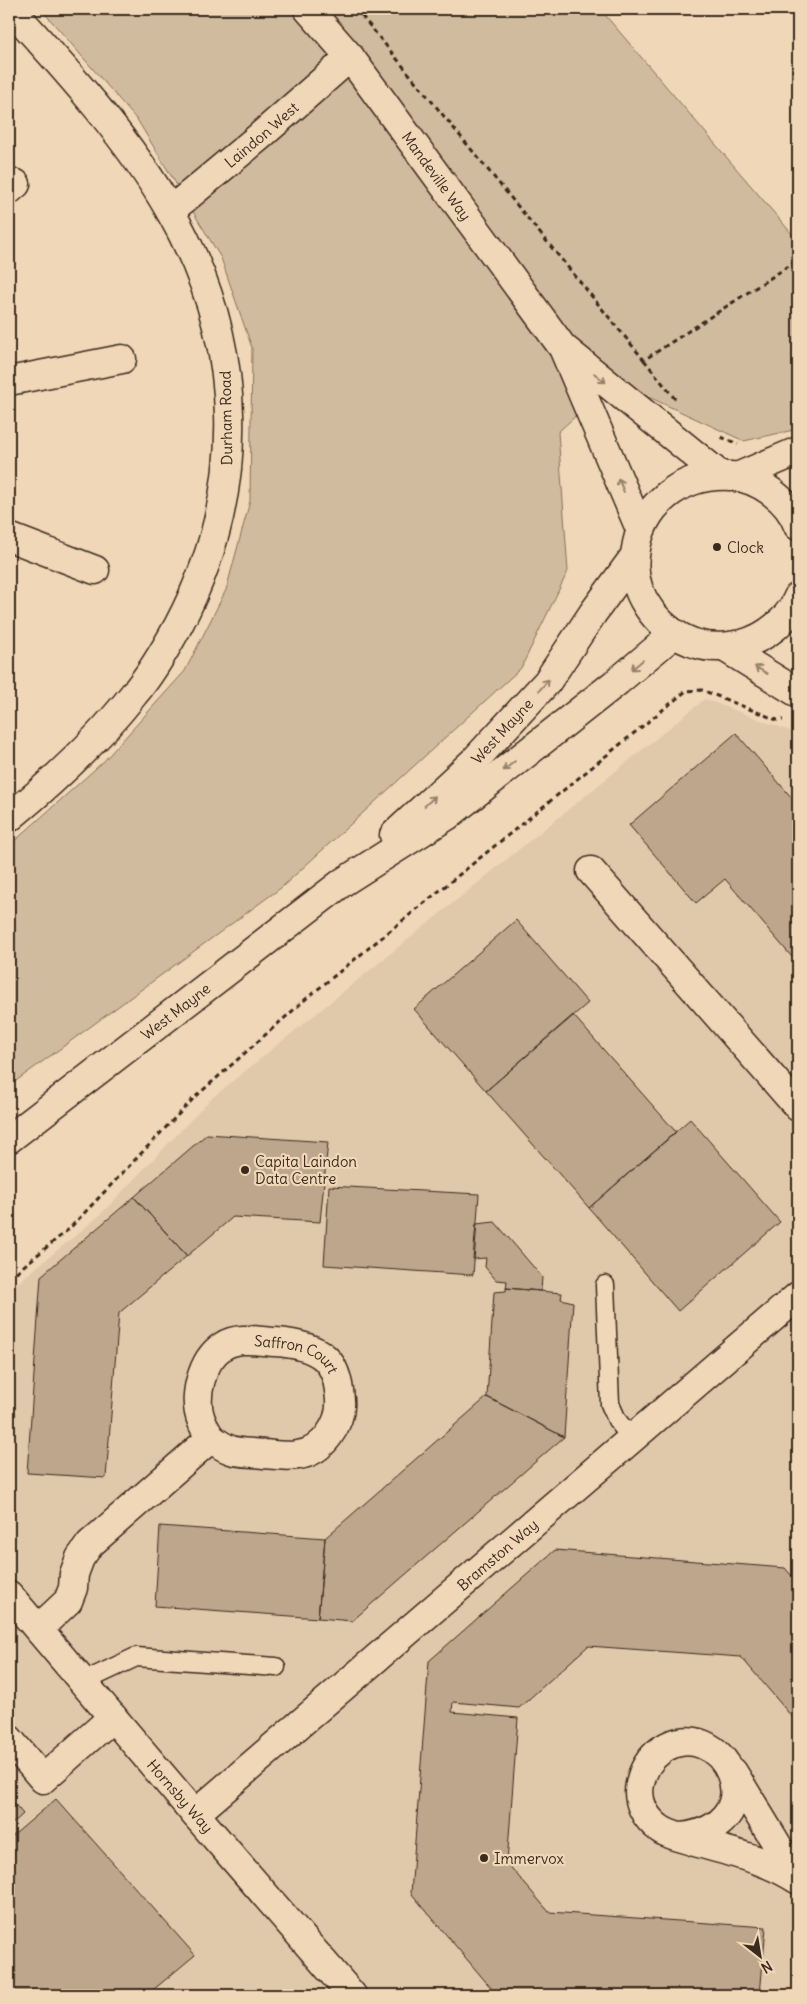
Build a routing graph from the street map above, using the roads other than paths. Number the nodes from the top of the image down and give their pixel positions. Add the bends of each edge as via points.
1 (11, 9) edge
2 (308, 9) edge
3 (350, 57) junction
4 (170, 211) junction
5 (563, 348) junction
6 (122, 359) dead end
7 (9, 381) edge
8 (798, 451) edge
9 (728, 476) junction
10 (798, 526) edge
11 (640, 529) junction
12 (9, 536) edge
13 (634, 557) junction
14 (95, 570) dead end
15 (797, 602) edge
16 (674, 634) junction
17 (724, 648) junction
18 (798, 693) edge
19 (9, 818) edge
20 (591, 871) dead end
21 (343, 882) junction
22 (798, 1107) edge
23 (9, 1139) edge
24 (605, 1285) dead end
25 (798, 1296) edge
26 (211, 1438) junction
27 (632, 1439) junction
28 (9, 1595) edge
29 (38, 1629) junction
30 (276, 1667) dead end
31 (83, 1682) junction
32 (112, 1717) junction
33 (9, 1739) edge
34 (729, 1767) junction
35 (195, 1814) junction
36 (682, 1837) junction
37 (798, 1880) edge
38 (352, 1995) edge

1 - 4 street, Durham Road via 126,144
2 - 3 street, Mandeville Way
3 - 4 street, Laindon West
3 - 5 street, Mandeville Way
4 - 19 street, Durham Road via 195,262 214,313 224,356 230,438 227,480 217,528 193,597 167,646 135,694 86,748
5 -> 9 street, Mandeville Way
11 -> 5 street, Mandeville Way
6 - 7 street
8 - 9 street
9 - 10 street via 760,485 781,499
9 - 11 street via 694,480 672,490 653,508
11 - 13 street
12 - 14 street
13 - 16 street via 636,579 644,601 657,620
21 -> 13 street, West Mayne via 474,761 548,682
15 - 17 street via 778,626 753,641
16 - 17 street via 698,644
16 -> 21 street, West Mayne via 448,816
18 -> 17 street
20 - 22 street
21 - 23 street, West Mayne
24 - 27 lane via 610,1404 617,1420
25 - 27 street, Bramston Way
26 - 26 street, Saffron Court via 202,1422 198,1400 204,1369 222,1346 249,1340 290,1343 317,1352 334,1370 338,1382 339,1416 335,1428 318,1446 300,1455 239,1453 224,1449
26 - 29 street via 90,1544 80,1558 68,1601
27 - 35 street, Bramston Way
28 - 29 street, Hornsby Way
29 - 31 street, Hornsby Way
30 - 31 lane via 136,1657
31 - 32 street, Hornsby Way
32 - 33 street via 43,1779
32 - 35 street, Hornsby Way
34 - 36 street via 735,1786 733,1803 724,1820 711,1830
34 - 36 street via 717,1752 702,1744 668,1745 652,1756 642,1772 639,1789 642,1806 647,1817 662,1831
34 - 37 street
35 - 38 street, Hornsby Way
36 - 37 street via 776,1867

